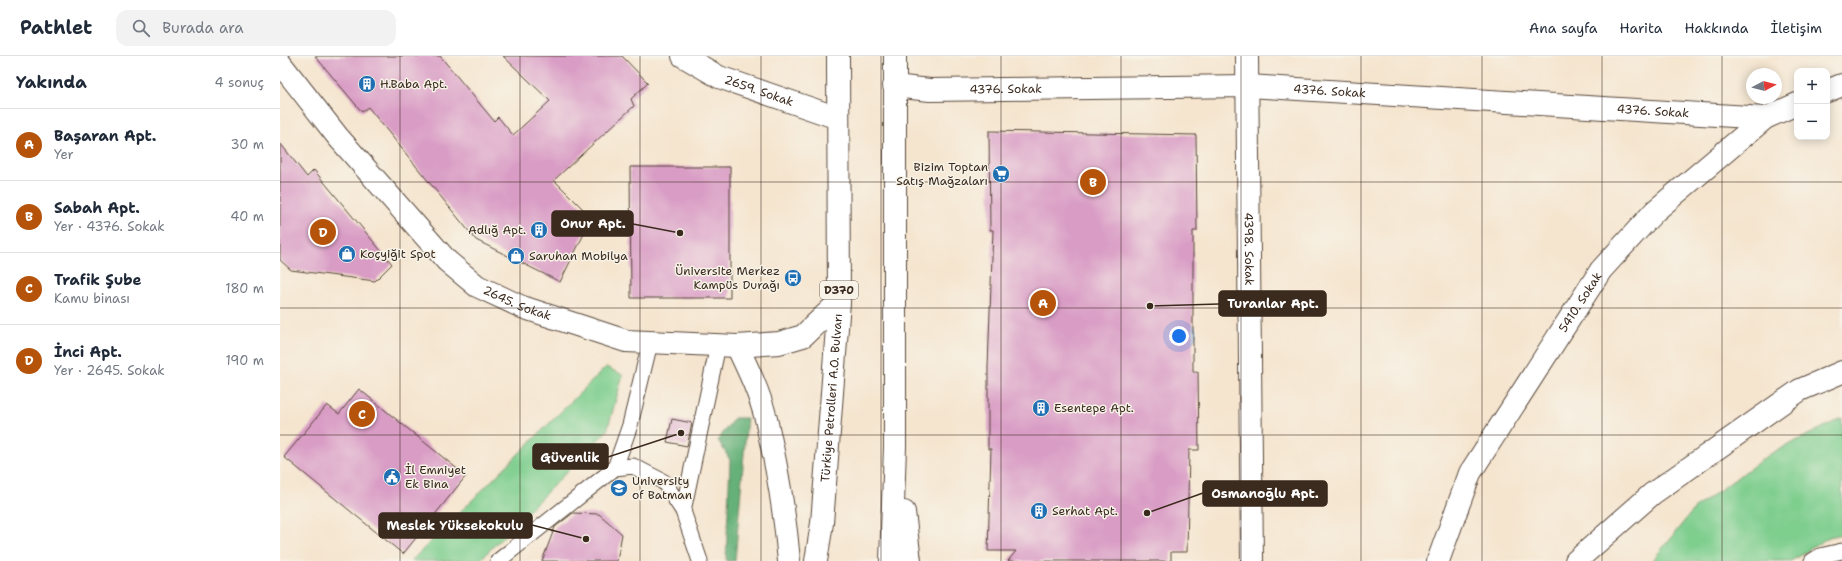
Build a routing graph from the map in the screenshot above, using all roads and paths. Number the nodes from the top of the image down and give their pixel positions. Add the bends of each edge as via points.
1 (683, 56) edge
2 (838, 56) edge
3 (895, 56) edge
4 (1247, 56) edge
5 (280, 63) edge
6 (1842, 85) edge
7 (894, 86) junction
8 (1248, 86) junction
9 (1830, 90) edge
10 (1794, 105) edge
11 (838, 118) junction
12 (1765, 118) junction
13 (839, 302) junction
14 (650, 343) junction
15 (727, 345) junction
16 (1842, 372) edge
17 (896, 447) junction
18 (615, 468) junction
19 (682, 511) junction
20 (822, 523) junction
21 (1842, 551) edge
22 (498, 561) edge
23 (700, 561) edge
24 (789, 561) edge
25 (816, 561) edge
26 (822, 561) edge
27 (891, 561) edge
28 (910, 561) edge
29 (1252, 561) edge
30 (1438, 561) edge
31 (1576, 561) edge
32 (1812, 561) edge

1 - 11 main road, 2659. Sokak via 719,78
2 - 11 main road, Türkiye Petrolleri A.O. Bulvarı / D370
3 - 7 main road
4 - 8 main road, 4398. Sokak
5 - 14 main road, 2645. Sokak via 338,137 447,261 477,286 529,309 626,341
6 - 9 main road
7 - 8 main road, 4376. Sokak via 930,90
7 - 17 main road
8 - 12 main road, 4376. Sokak
8 - 29 main road, 4398. Sokak
10 - 12 main road, 5410. Sokak
11 - 13 main road, Türkiye Petrolleri A.O. Bulvarı / D370
12 - 30 main road, 5410. Sokak via 1655,211 1601,270 1470,473
13 - 15 main road, 2645. Sokak via 802,336 779,343
13 - 20 main road, Türkiye Petrolleri A.O. Bulvarı / D370
14 - 15 main road, 2645. Sokak
14 - 18 lane via 630,425
15 - 19 lane
15 - 24 main road via 749,372 766,418 786,526
16 - 31 main road via 1800,390 1652,494
17 - 27 main road
17 - 28 main road
18 - 19 lane via 633,466 664,482
18 - 22 lane
19 - 23 lane
20 - 25 main road, Türkiye Petrolleri A.O. Bulvarı
20 - 26 main road, Türkiye Petrolleri A.O. Bulvarı / D370
21 - 32 lane via 1820,556

